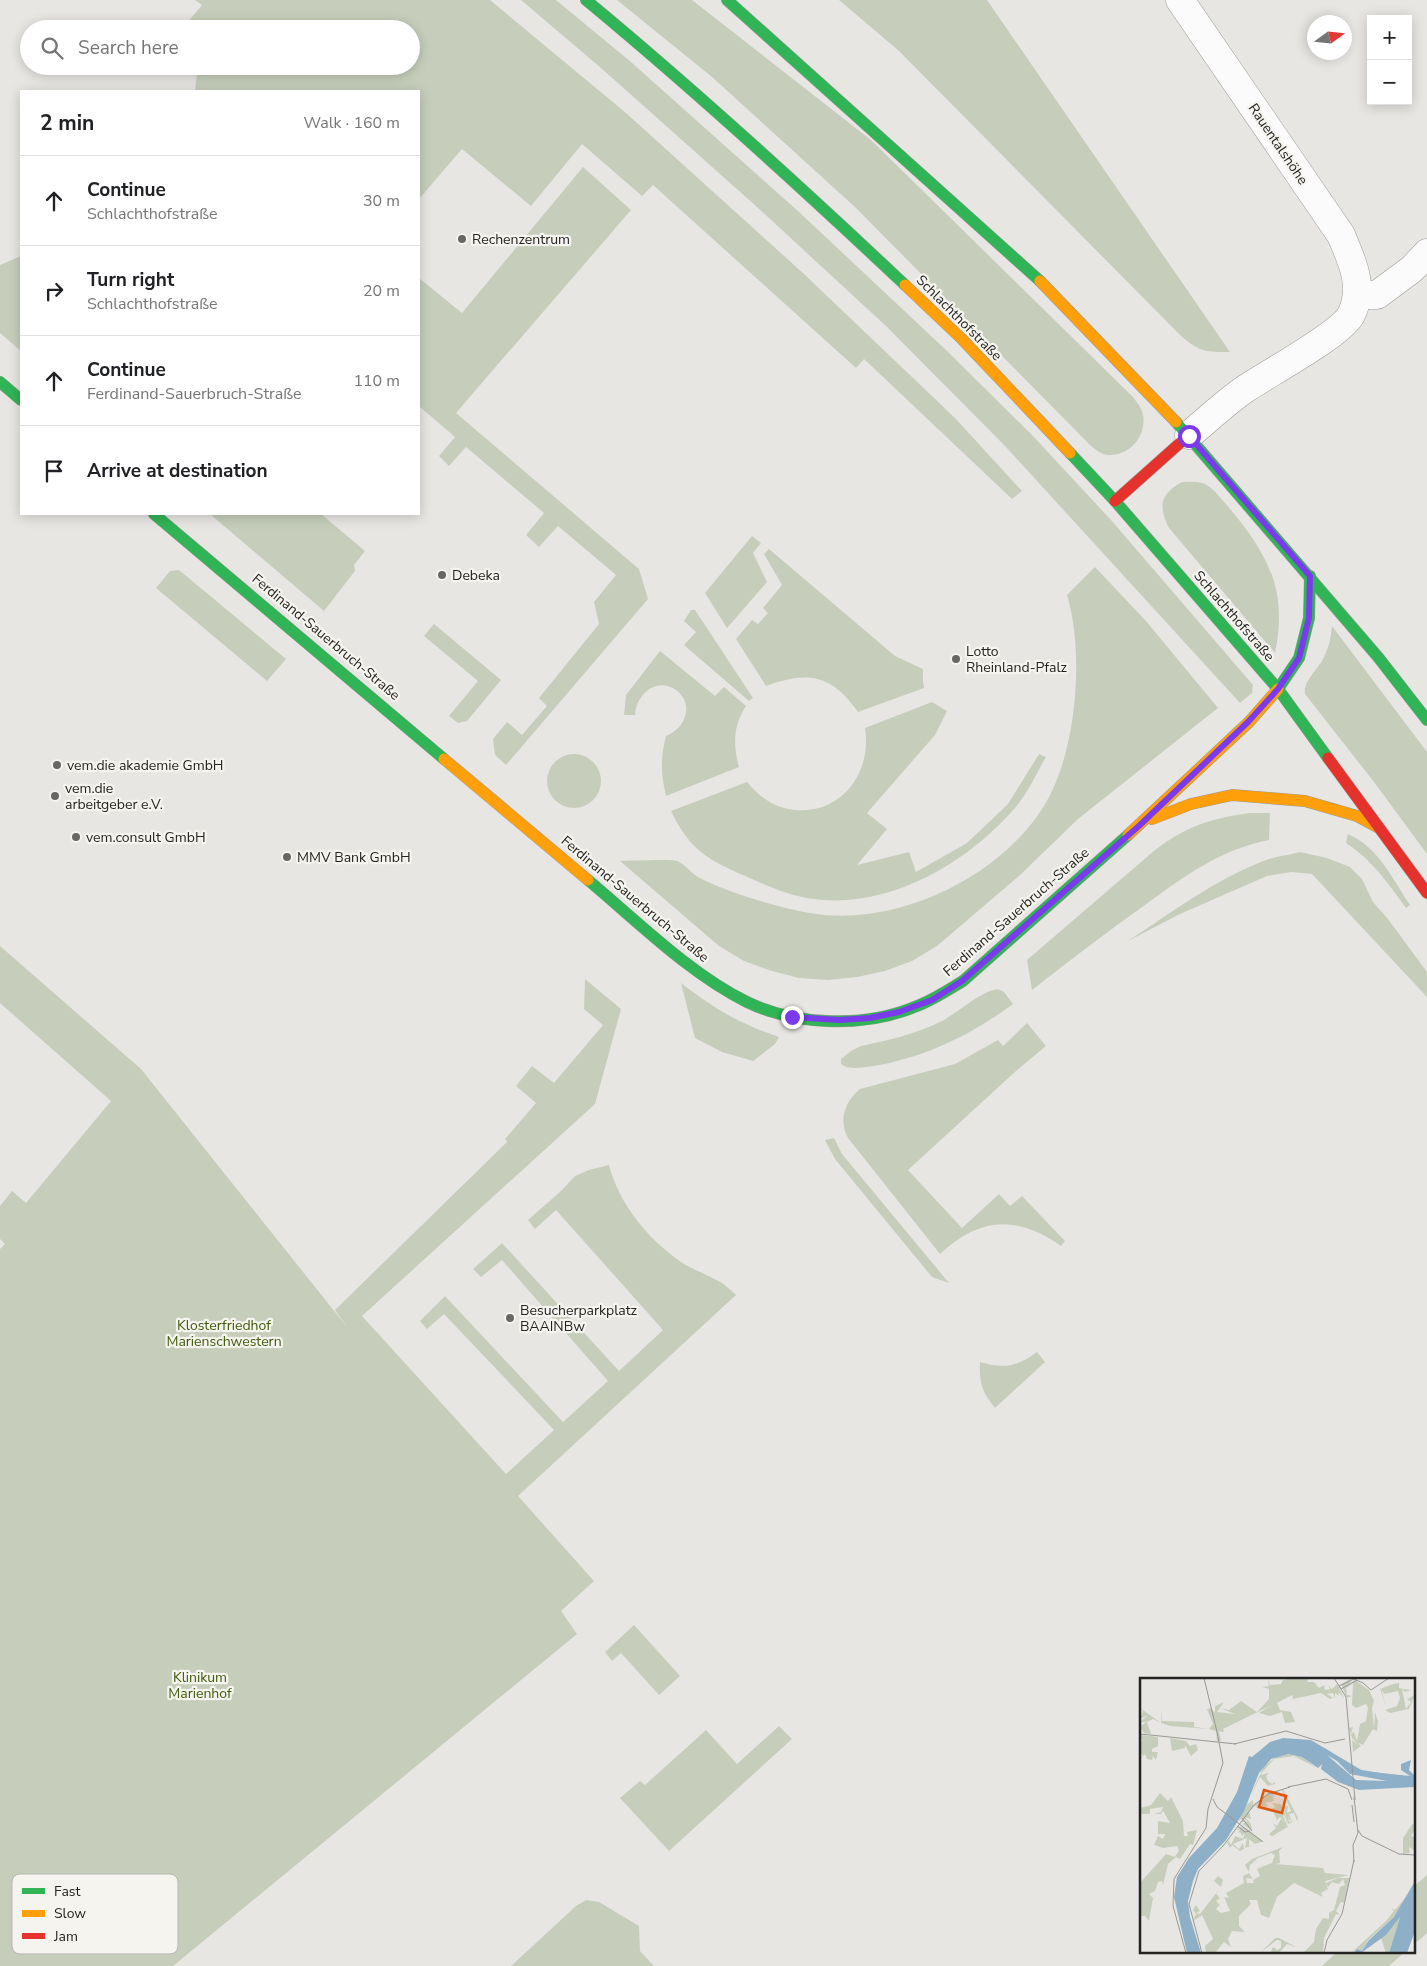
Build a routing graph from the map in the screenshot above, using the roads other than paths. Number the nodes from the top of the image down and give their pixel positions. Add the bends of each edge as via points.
1 (586, 0) edge
2 (727, 0) edge
3 (1180, 0) edge
4 (1427, 253) edge
5 (1357, 295) junction
6 (0, 382) edge
7 (20, 399) edge
8 (1189, 436) junction
9 (1115, 502) junction
10 (155, 515) edge
11 (1310, 576) junction
12 (1278, 689) junction
13 (1427, 720) edge
14 (1140, 825) junction
15 (1378, 828) junction
16 (1427, 893) edge

1 - 9 main road, Schlachthofstraße via 816,200 962,339
2 - 8 main road via 1046,287
3 - 5 street, Rauentalshöhe via 1341,235 1358,277
4 - 5 street via 1412,269 1377,295
5 - 8 street, Rauentalshöhe via 1350,316 1329,336 1244,390
6 - 7 main road
8 - 9 main road
8 - 11 main road
9 - 12 main road, Schlachthofstraße
10 - 14 main road, Ferdinand-Sauerbruch-Straße via 685,962 714,983 769,1011 792,1017 870,1018 932,1000 962,981
11 - 12 main road, Schlachthofstraße via 1309,618 1299,658
11 - 13 main road
12 - 14 main road, Ferdinand-Sauerbruch-Straße
12 - 15 main road, Schlachthofstraße
14 - 15 main road, Ferdinand-Sauerbruch-Straße via 1191,804 1232,795 1305,801 1357,816
15 - 16 main road, Schlachthofstraße

